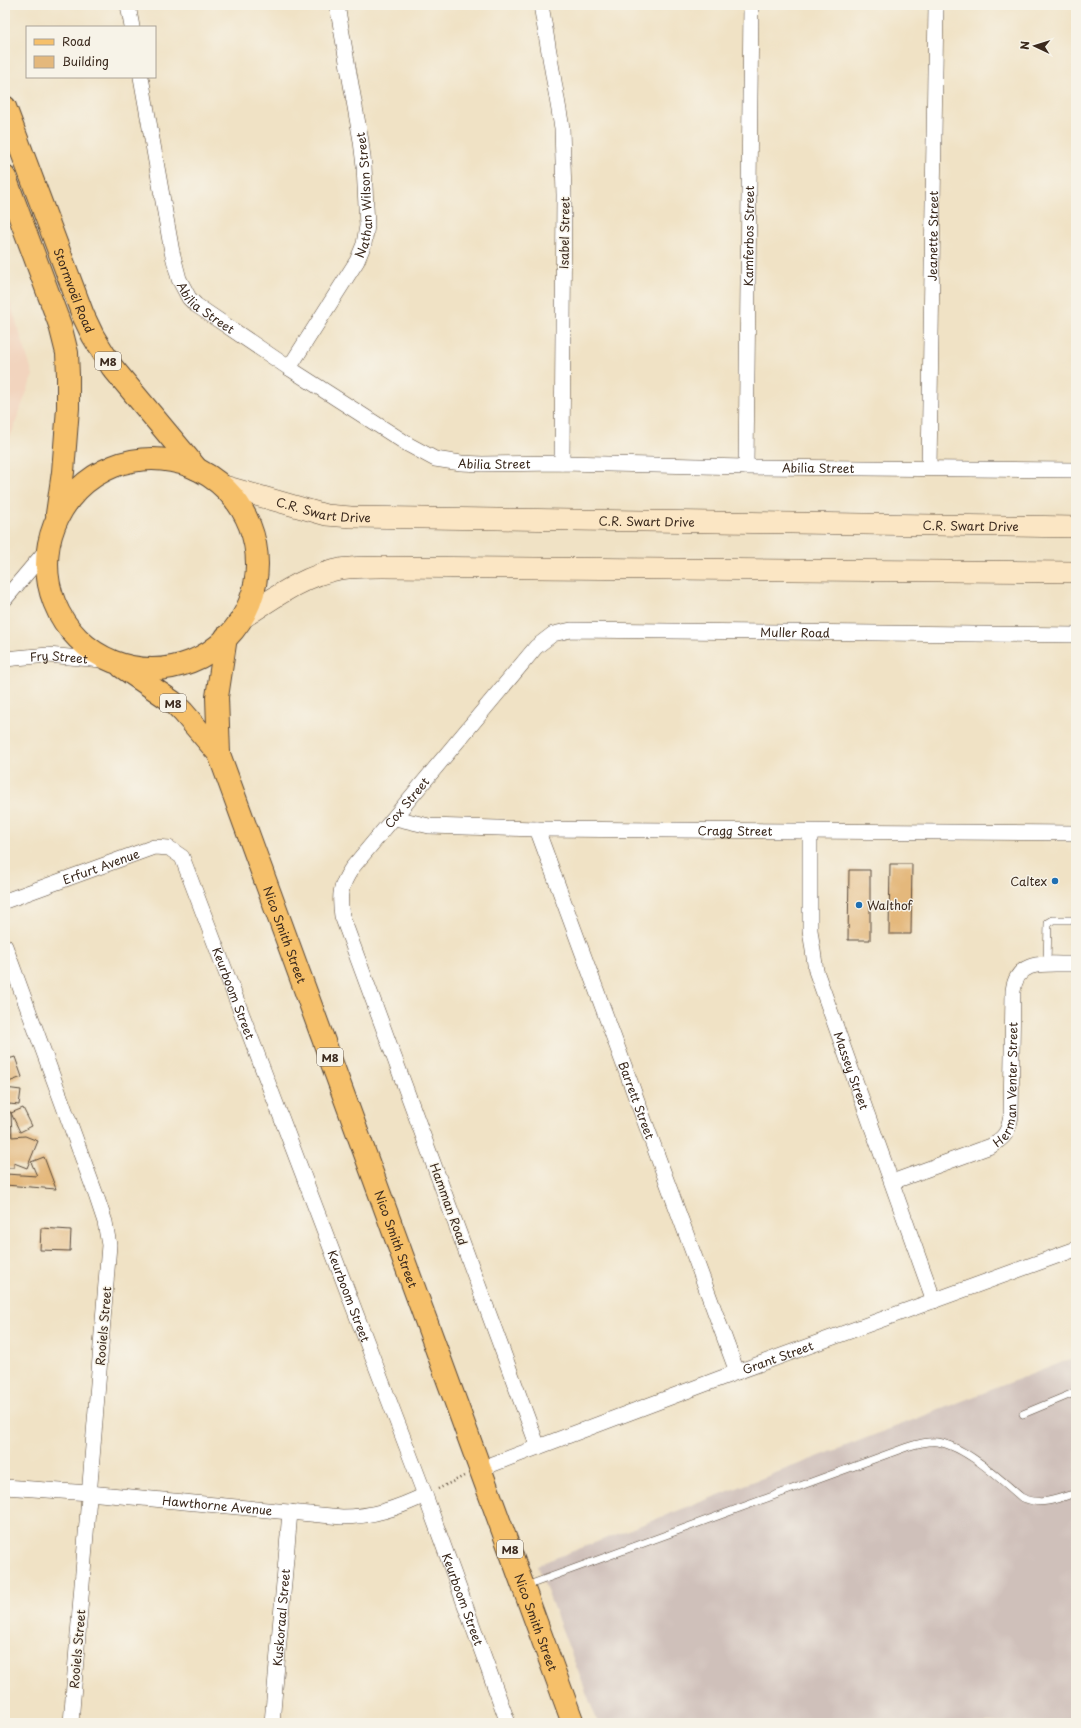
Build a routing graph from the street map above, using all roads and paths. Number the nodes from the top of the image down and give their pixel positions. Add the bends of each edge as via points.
1 (128, 5) edge
2 (337, 5) edge
3 (541, 5) edge
4 (751, 5) edge
5 (936, 5) edge
6 (132, 26) edge
7 (141, 78) edge
8 (5, 107) edge
9 (5, 177) edge
10 (289, 368) junction
11 (562, 463) junction
12 (746, 467) junction
13 (929, 468) junction
14 (198, 470) junction
15 (1076, 470) edge
16 (221, 485) junction
17 (55, 525) junction
18 (1027, 526) junction
19 (1076, 527) edge
20 (1076, 540) edge
21 (49, 547) junction
22 (1076, 572) edge
23 (5, 599) edge
24 (241, 619) junction
25 (1076, 635) edge
26 (226, 637) junction
27 (5, 659) edge
28 (525, 660) joint
29 (114, 662) junction
30 (219, 754) junction
31 (395, 818) junction
32 (537, 829) junction
33 (810, 832) junction
34 (1076, 833) edge
35 (188, 870) joint
36 (5, 900) edge
37 (1076, 920) edge
38 (5, 946) edge
39 (360, 962) joint
40 (1076, 964) edge
41 (1047, 965) junction
42 (892, 1182) junction
43 (1076, 1249) edge
44 (934, 1301) junction
45 (737, 1372) junction
46 (1076, 1392) edge
47 (1023, 1414) dead end
48 (538, 1447) junction
49 (480, 1469) junction
50 (5, 1487) edge
51 (1076, 1492) edge
52 (89, 1493) junction
53 (425, 1495) junction
54 (290, 1512) junction
55 (524, 1587) junction
56 (71, 1723) edge
57 (272, 1723) edge
58 (508, 1723) edge
59 (573, 1723) edge

1 - 6 street
2 - 10 street, Nathan Wilson Street via 361,141 367,226 364,244 357,261
3 - 11 street, Isabel Street via 562,128
4 - 12 street, Kamferbos Street
5 - 13 street, Jeanette Street
7 - 10 street, Abilia Street via 172,252 184,289 196,305
8 - 14 main road, Stormvoël Road / M8 via 93,336 127,387
9 - 17 main road, Stormvoël Road / M8 via 60,324 67,352 64,472
10 - 11 street, Abilia Street via 435,459 482,464
11 - 12 street, Abilia Street
12 - 13 street, Abilia Street
13 - 15 street, Abilia Street
14 - 16 main road, Stormvoël Road / M8
14 - 17 main road, Stormvoël Road / M8 via 174,462 153,459 136,460 116,466 97,475 80,488 64,507
16 - 18 main road, C.R. Swart Drive via 326,515 351,518
16 - 24 main road, Stormvoël Road / M8 via 244,515 254,546 256,569 253,588
17 - 21 main road, Stormvoël Road / M8
18 - 19 main road, C.R. Swart Drive
18 - 20 main road via 1052,536
21 - 23 street
21 - 29 main road, Stormvoël Road / M8 via 49,583 61,616 84,644 95,653
22 - 24 main road via 348,568 301,581
24 - 26 main road, Stormvoël Road / M8
25 - 28 street, Muller Road via 571,630 546,638
26 - 29 main road, Stormvoël Road / M8 via 203,656 175,667 149,669
26 - 30 main road, Nico Smith Street / M8 via 217,697
27 - 29 street, Fry Street via 48,655
28 - 31 street, Cox Street
29 - 30 main road, Nico Smith Street / M8 via 183,712
30 - 49 main road, Nico Smith Street / M8
31 - 32 street, Cragg Street via 429,826
31 - 39 street, Cox Street via 352,868 340,891 342,916
32 - 33 street, Cragg Street
32 - 45 street, Barrett Street
33 - 34 street, Cragg Street
33 - 42 street, Massey Street via 811,947 816,971
35 - 36 street, Erfurt Avenue via 182,857 176,852 154,847
35 - 53 street, Keurboom Street
37 - 41 lane via 1053,920 1048,923
38 - 52 street, Rooiels Street via 86,1164 108,1237 109,1251
39 - 48 street, Hamman Road
40 - 41 street, Herman Venter Street
41 - 42 street, Herman Venter Street via 1028,966 1019,972 1014,984 1011,1116 1006,1135 991,1146
42 - 44 street, Massey Street
43 - 44 street, Grant Street
44 - 45 street, Grant Street
45 - 48 street, Grant Street
46 - 47 lane
48 - 49 street, Grant Street
49 - 53 path
49 - 55 main road, Nico Smith Street / M8
50 - 52 street, Hawthorne Avenue
51 - 55 lane via 1046,1502 1027,1500 956,1449 938,1442 923,1442
52 - 54 street, Hawthorne Avenue
52 - 56 street, Rooiels Street
53 - 54 street, Hawthorne Avenue via 398,1507 362,1516 342,1517
53 - 58 street, Keurboom Street
54 - 57 street, Kuskoraal Street
55 - 59 main road, Nico Smith Street / M8

